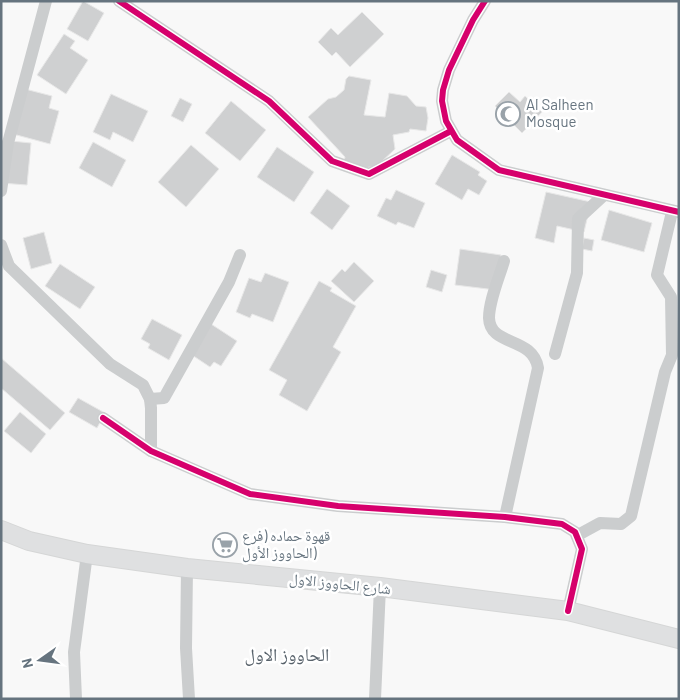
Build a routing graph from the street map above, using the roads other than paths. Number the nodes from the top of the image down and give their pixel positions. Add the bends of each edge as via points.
1 (46, 1) edge
2 (119, 1) edge
3 (485, 1) edge
4 (451, 131) junction
5 (1, 191) edge
6 (604, 196) junction
7 (676, 212) edge
8 (1, 245) edge
9 (240, 256) dead end
10 (504, 261) dead end
11 (555, 354) dead end
12 (150, 400) junction
13 (103, 418) dead end
14 (151, 451) junction
15 (505, 517) junction
16 (1, 530) edge
17 (578, 535) junction
18 (87, 554) junction
19 (187, 568) junction
20 (380, 587) junction
21 (568, 611) junction
22 (679, 638) edge
23 (76, 699) edge
24 (189, 699) edge
25 (375, 699) edge

1 - 5 street via 8,143
2 - 4 street via 269,101 332,161 369,174
3 - 4 street via 445,80 442,101
4 - 6 street via 465,148 499,170
6 - 7 street
6 - 11 street via 578,219 577,273
7 - 17 street via 657,275 671,297 672,355 665,372 631,516 621,524 600,523
8 - 12 street via 9,266 110,364 137,379
9 - 12 street via 229,282 164,398
10 - 15 street via 490,322 498,335 530,351 538,368
12 - 14 street
13 - 14 street
14 - 15 street via 250,494 338,506
15 - 17 street via 562,524
16 - 18 main road, شارع الحاووز الاول via 29,541
17 - 21 street via 582,554
18 - 19 main road, شارع الحاووز الاول
18 - 23 street via 74,652
19 - 20 main road, شارع الحاووز الاول
19 - 24 street
20 - 21 main road, شارع الحاووز الاول
20 - 25 street
21 - 22 main road, شارع الحاووز الاول

